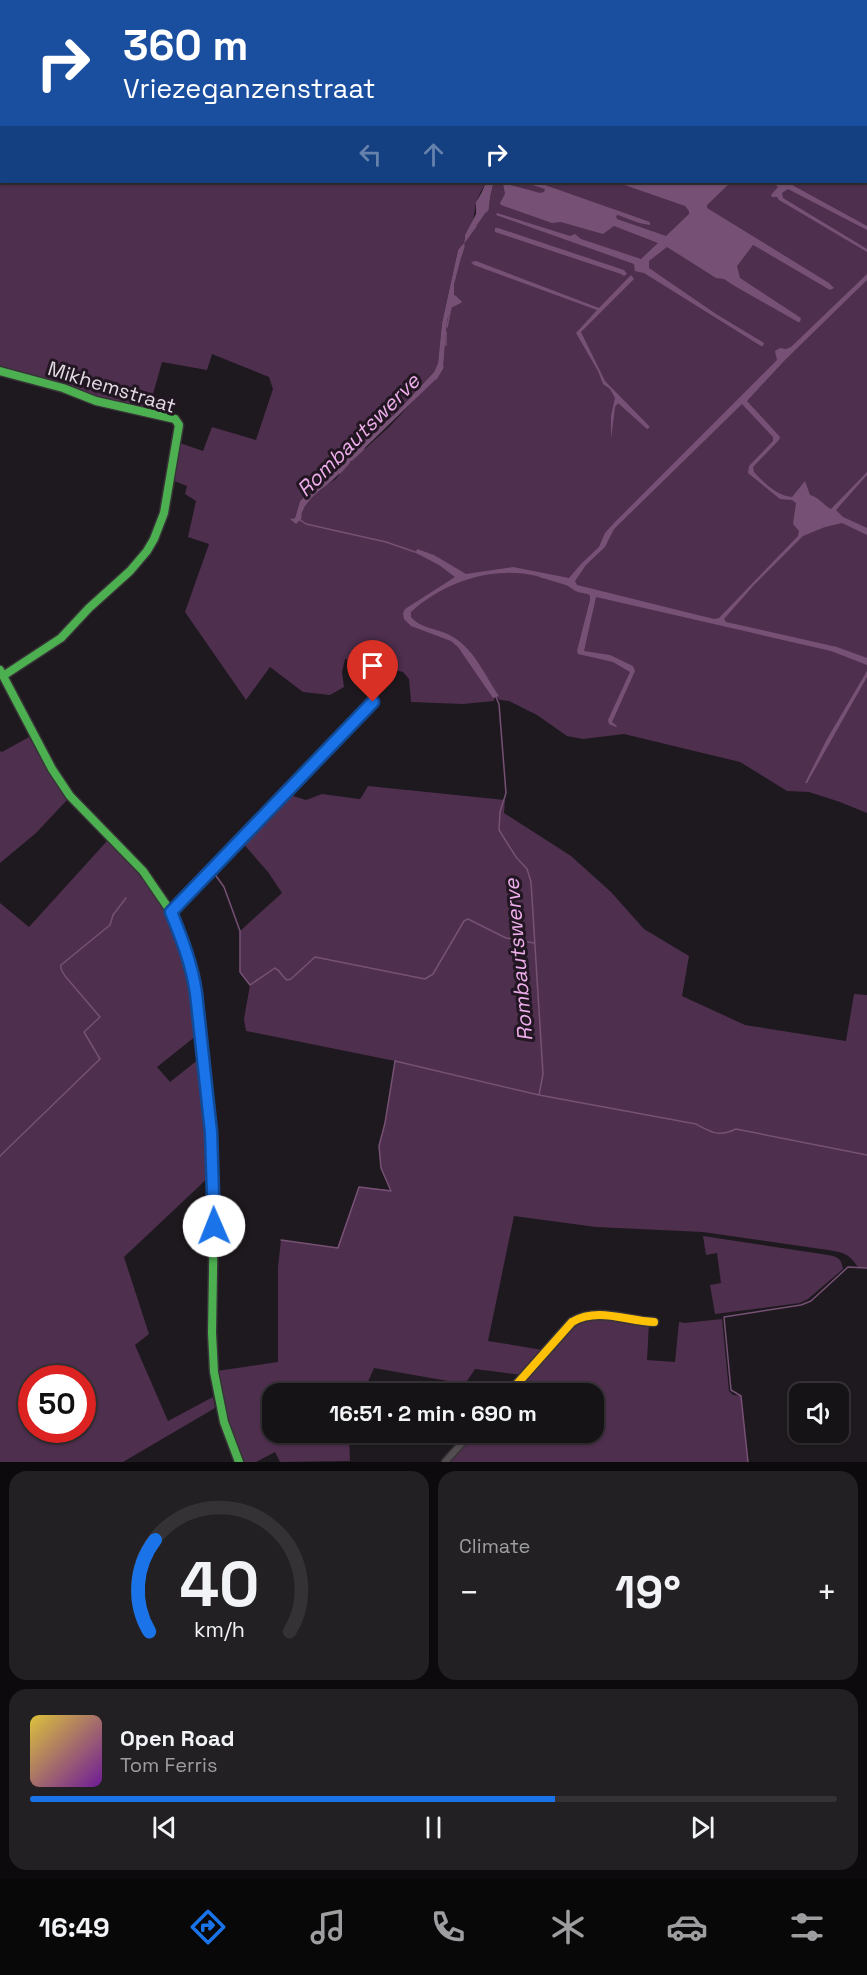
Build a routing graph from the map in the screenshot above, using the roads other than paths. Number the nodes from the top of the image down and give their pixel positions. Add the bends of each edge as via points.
1 (0, 371) edge
2 (1, 673) edge
3 (373, 702) dead end
4 (171, 912) junction
5 (654, 1322) dead end
6 (518, 1383) edge
7 (462, 1443) edge
8 (239, 1462) edge
9 (446, 1462) edge

1 - 2 street, Mikhemstraat via 96,401 175,419 179,425 161,523 143,557 61,638
2 - 4 street via 70,796 143,870
3 - 4 street
4 - 8 street via 188,956 196,993 211,1132 214,1372 224,1422
5 - 6 street via 591,1313 581,1316
7 - 9 street

